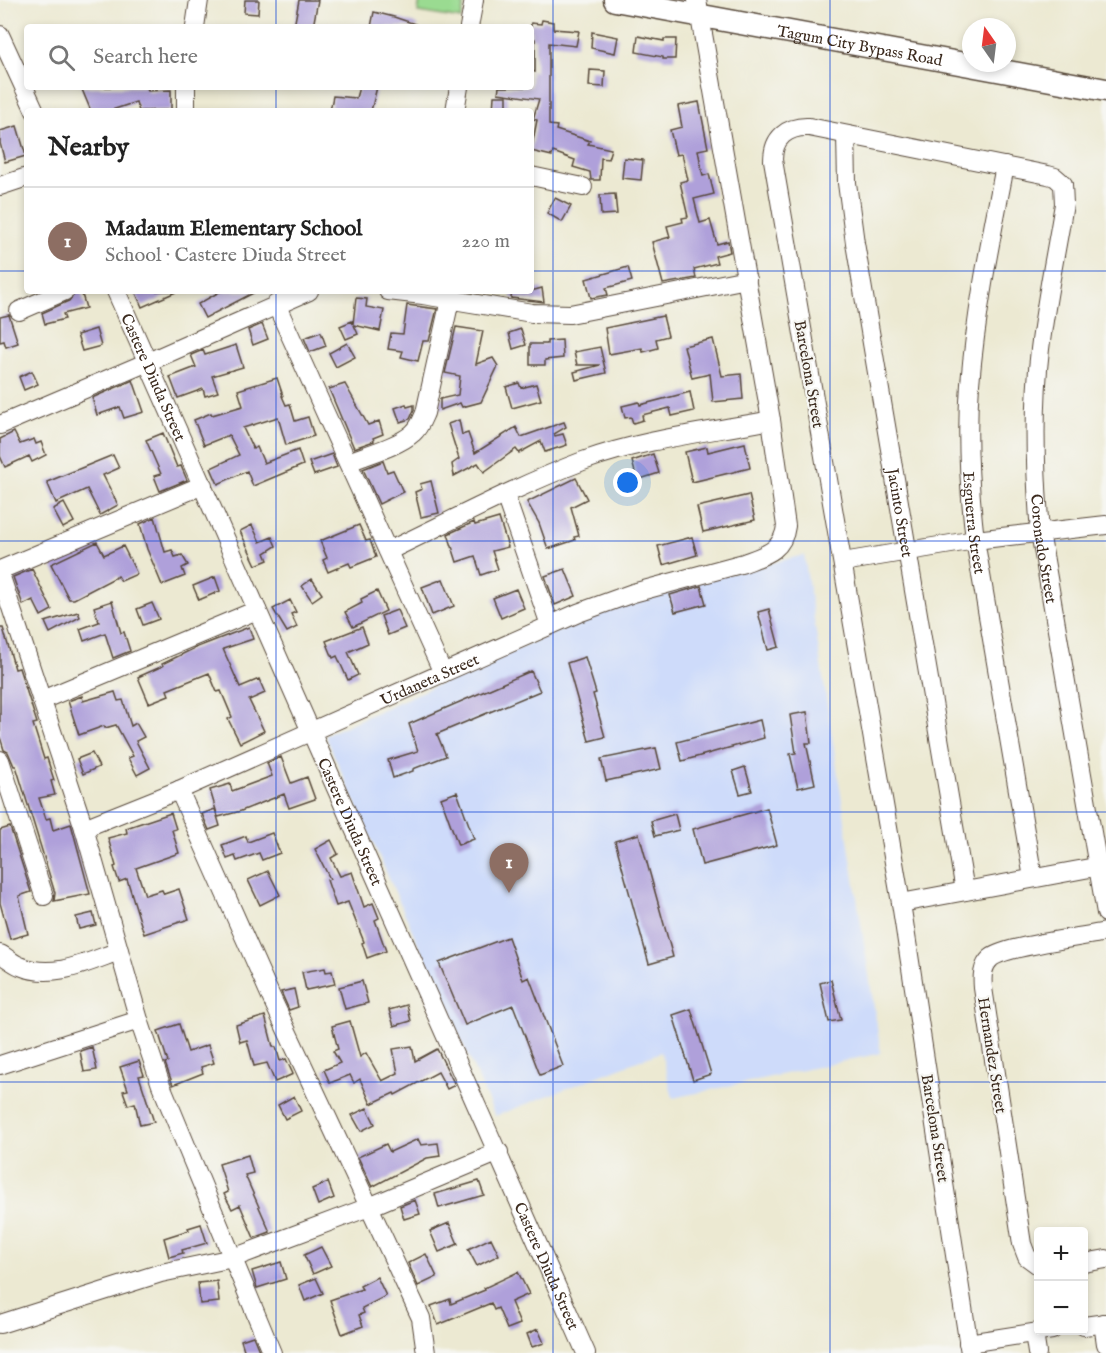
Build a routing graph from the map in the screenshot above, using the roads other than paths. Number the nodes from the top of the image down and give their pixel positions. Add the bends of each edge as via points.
1 (199, 0) edge
2 (474, 0) edge
3 (615, 0) edge
4 (698, 8) edge
5 (195, 24) edge
6 (470, 24) edge
7 (0, 35) edge
8 (24, 87) edge
9 (25, 90) edge
10 (186, 90) edge
11 (458, 90) edge
12 (1106, 90) edge
13 (34, 108) edge
14 (186, 108) edge
15 (455, 108) edge
16 (846, 135) junction
17 (1005, 166) junction
18 (534, 177) edge
19 (24, 178) edge
20 (1063, 184) joint
21 (0, 186) edge
22 (583, 187) dead end
23 (747, 279) junction
24 (58, 294) edge
25 (117, 294) edge
26 (301, 294) edge
27 (427, 294) edge
28 (450, 300) junction
29 (276, 304) junction
30 (19, 311) dead end
31 (148, 362) junction
32 (771, 420) junction
33 (0, 425) edge
34 (348, 462) junction
35 (203, 485) junction
36 (505, 495) junction
37 (1106, 525) edge
38 (1040, 532) junction
39 (975, 540) junction
40 (908, 550) junction
41 (388, 551) junction
42 (843, 562) junction
43 (0, 572) edge
44 (257, 610) junction
45 (550, 625) junction
46 (443, 673) junction
47 (42, 699) junction
48 (311, 730) junction
49 (2, 769) edge
50 (179, 790) junction
51 (84, 828) junction
52 (1102, 866) edge
53 (1033, 878) junction
54 (965, 891) junction
55 (44, 896) dead end
56 (901, 903) junction
57 (1106, 913) edge
58 (1106, 932) edge
59 (119, 951) junction
60 (0, 954) edge
61 (139, 1020) junction
62 (0, 1065) edge
63 (499, 1152) junction
64 (369, 1207) junction
65 (233, 1258) junction
66 (1106, 1259) edge
67 (1034, 1262) edge
68 (1088, 1262) edge
69 (1105, 1323) edge
70 (0, 1324) edge
71 (1088, 1325) edge
72 (1034, 1334) edge
73 (1042, 1335) edge
74 (1106, 1344) edge
75 (969, 1348) edge
76 (424, 1352) edge
77 (272, 1353) edge
78 (586, 1353) edge
79 (1037, 1353) edge

1 - 5 street
2 - 6 street
3 - 4 main road, Tagum City Bypass Road
4 - 12 main road, Tagum City Bypass Road
4 - 23 street
7 - 8 street
9 - 13 street
10 - 14 street
11 - 15 street
16 - 17 street, Barcelona Street
16 - 40 street, Jacinto Street via 851,222
16 - 42 street, Barcelona Street via 800,127 782,134 773,150
17 - 20 street, Barcelona Street via 1055,177
17 - 39 street, Esguerra Street via 970,384 969,492
18 - 22 street
19 - 21 street
20 - 38 street, Coronado Street via 1064,204 1040,349 1036,449
23 - 28 street via 570,314 532,313
23 - 32 street
24 - 30 street
25 - 31 street, Castere Diuda Street
26 - 29 street
27 - 28 street
28 - 34 street via 420,424 404,439
29 - 31 street
29 - 34 street
31 - 33 street
31 - 35 street, Castere Diuda Street
32 - 36 street via 614,451
32 - 45 street, Urdaneta Street via 786,526 779,545 751,560 633,593
34 - 41 street
35 - 43 street
35 - 44 street, Castere Diuda Street
36 - 41 street
36 - 45 street
37 - 38 street
38 - 39 street
38 - 52 street, Coronado Street
39 - 40 street
39 - 53 street, Esguerra Street
40 - 42 street
40 - 54 street, Jacinto Street
41 - 46 street
42 - 56 street, Barcelona Street
43 - 47 street
44 - 47 street
44 - 48 street, Castere Diuda Street
45 - 46 street, Urdaneta Street
46 - 48 street, Urdaneta Street
47 - 51 street
48 - 50 street, Urdaneta Street
48 - 63 street, Castere Diuda Street
49 - 55 street
50 - 51 street, Urdaneta Street
50 - 64 street
51 - 59 street
52 - 53 street
52 - 57 street, Coronado Street
53 - 54 street
54 - 56 street
56 - 75 street, Barcelona Street
58 - 67 street, Hernandez Street via 1009,950 992,958 983,972 1022,1244 1027,1257
59 - 60 street via 74,967 44,971 20,966
59 - 61 street
61 - 62 street
61 - 65 street via 172,1114
63 - 64 street
63 - 78 street, Castere Diuda Street
64 - 65 street
64 - 76 street via 421,1318
65 - 70 street via 161,1273
65 - 77 street
66 - 68 street
69 - 71 street
69 - 74 street
72 - 75 street
73 - 79 street

